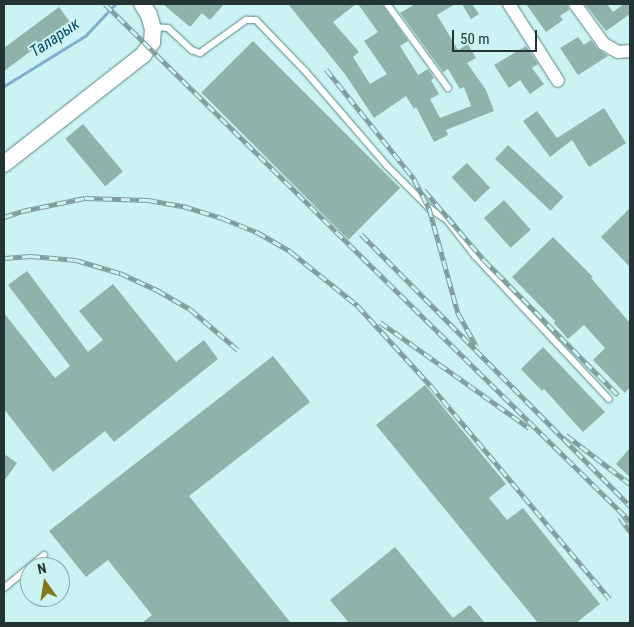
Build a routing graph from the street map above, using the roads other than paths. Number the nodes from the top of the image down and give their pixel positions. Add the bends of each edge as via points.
1 (142, 4) edge
2 (387, 4) edge
3 (511, 4) edge
4 (575, 4) edge
5 (153, 27) junction
6 (630, 51) edge
7 (558, 81) dead end
8 (448, 88) dead end
9 (4, 164) edge
10 (609, 399) dead end
11 (44, 555) dead end
12 (4, 588) edge

1 - 5 street
2 - 8 lane
3 - 7 street
4 - 6 street via 604,44 618,52
5 - 9 street via 149,48 130,67
5 - 10 lane via 168,28 192,50 200,53 246,20 256,20 387,166 429,208 447,220 475,256
11 - 12 lane

